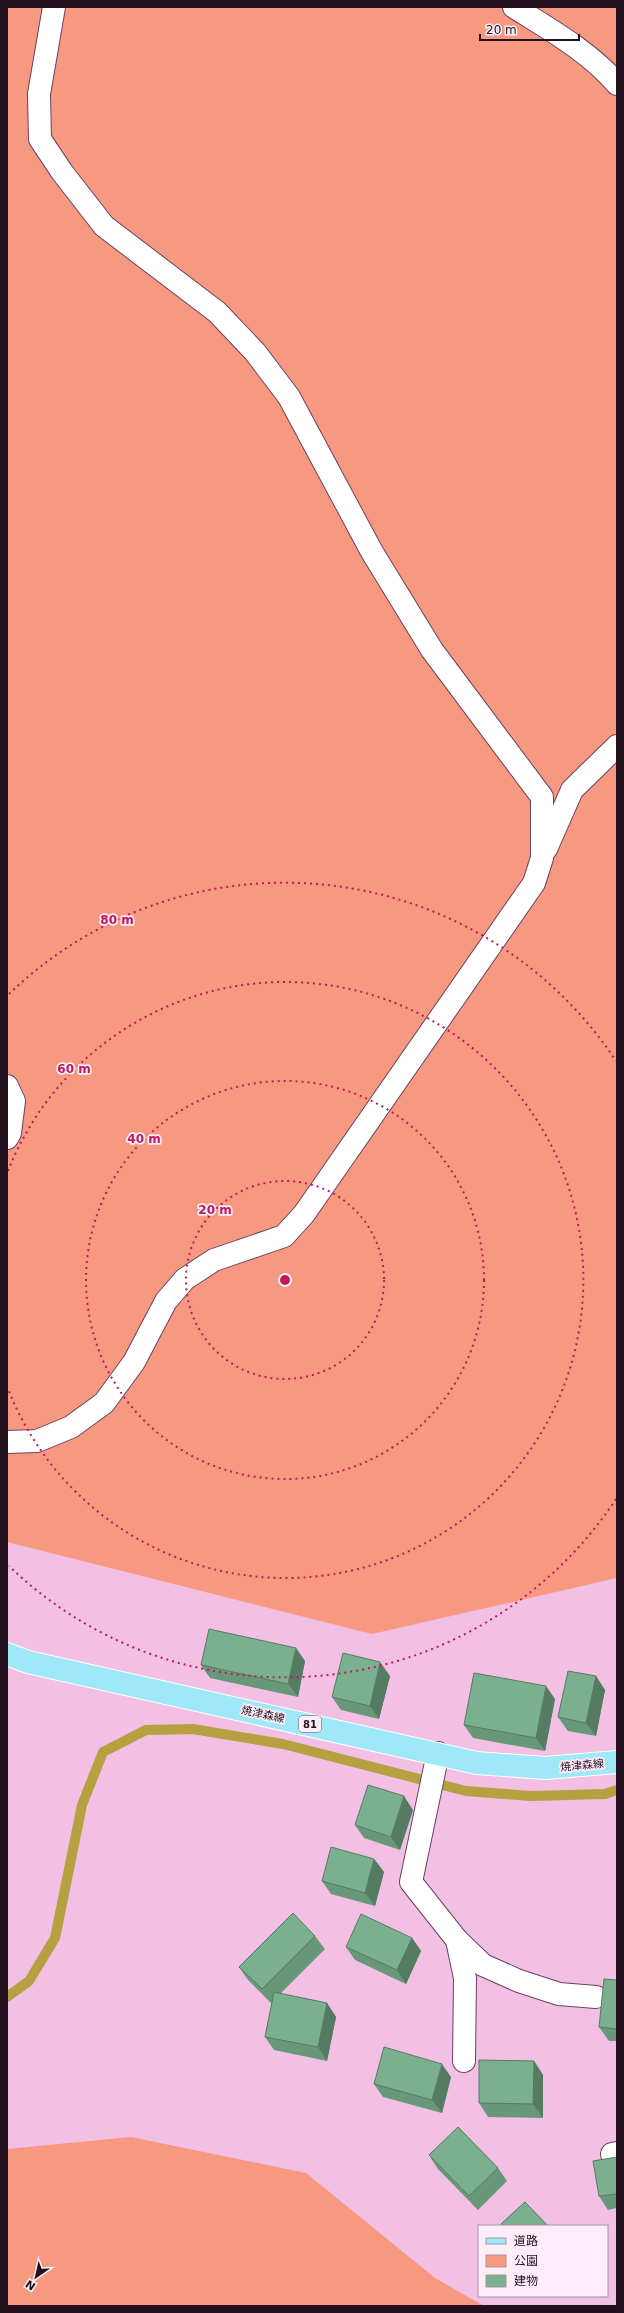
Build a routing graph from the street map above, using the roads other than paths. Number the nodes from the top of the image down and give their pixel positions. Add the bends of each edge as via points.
1 (54, 7) edge
2 (514, 7) edge
3 (617, 84) edge
4 (617, 746) edge
5 (542, 858) junction
6 (7, 1086) edge
7 (7, 1138) edge
8 (7, 1442) edge
9 (7, 1654) edge
10 (438, 1753) junction
11 (617, 1762) edge
12 (457, 1940) junction
13 (596, 1997) dead end
14 (464, 2061) dead end

1 - 5 street via 39,94 40,139 104,226 218,312 255,352 289,397 372,552 432,650 542,797
2 - 3 street via 548,28 608,73
4 - 5 street via 572,790
5 - 8 street via 534,883 304,1214 284,1236 214,1260 185,1279 166,1301 134,1362 104,1403 71,1427 37,1441
6 - 7 street via 14,1101 10,1133
9 - 10 main road, 焼津森線 / 81 via 28,1662
10 - 11 main road, 焼津森線 / 81 via 477,1763 545,1768
10 - 12 street via 411,1882
12 - 13 street via 483,1965 519,1981 559,1994
12 - 14 street via 465,1978

